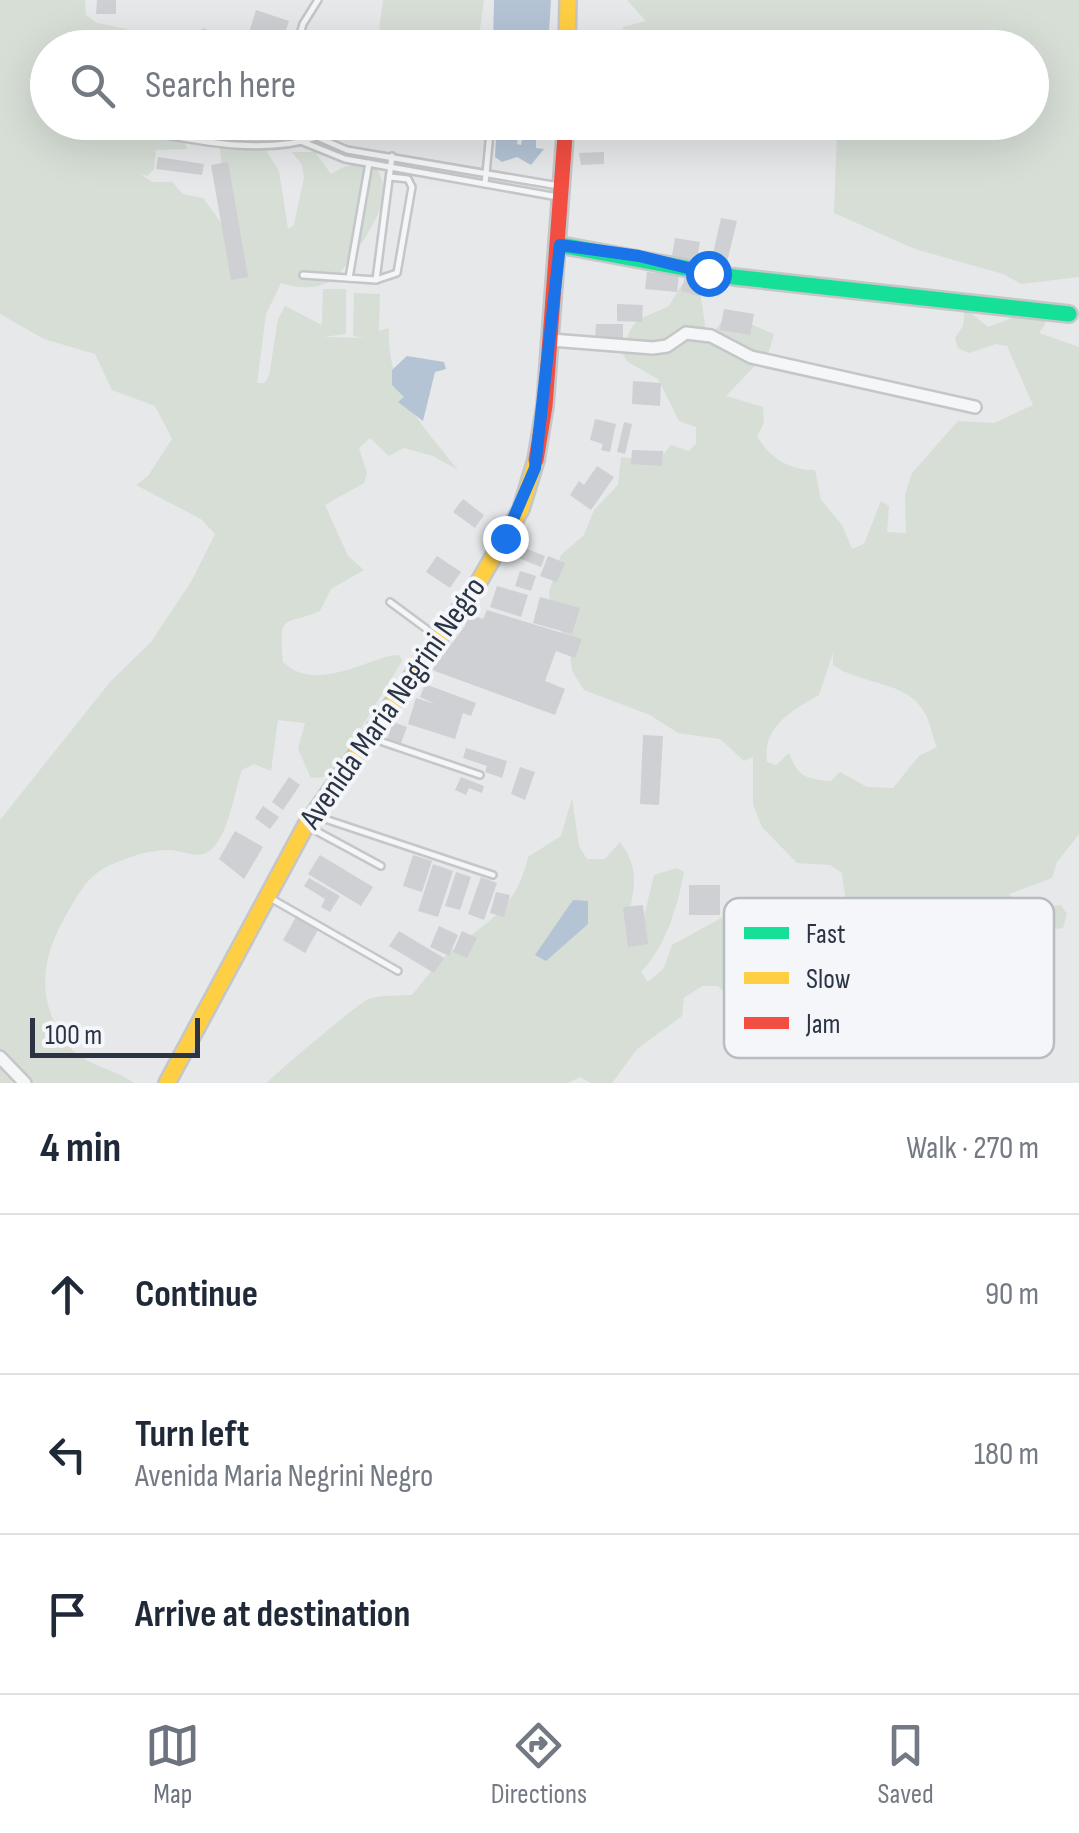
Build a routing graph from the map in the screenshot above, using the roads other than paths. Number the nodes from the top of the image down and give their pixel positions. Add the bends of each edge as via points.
1 (318, 0) edge
2 (568, 0) edge
3 (301, 30) edge
4 (568, 30) edge
5 (210, 140) edge
6 (309, 140) edge
7 (324, 140) edge
8 (490, 140) edge
9 (565, 140) edge
10 (304, 142) junction
11 (392, 156) junction
12 (369, 163) junction
13 (391, 168) junction
14 (487, 173) junction
15 (390, 177) junction
16 (485, 184) junction
17 (564, 192) junction
18 (560, 245) junction
19 (303, 275) dead end
20 (349, 278) junction
21 (376, 280) junction
22 (1069, 314) dead end
23 (551, 340) junction
24 (974, 407) dead end
25 (390, 602) dead end
26 (440, 638) junction
27 (366, 736) junction
28 (480, 775) dead end
29 (310, 820) junction
30 (381, 866) dead end
31 (493, 875) dead end
32 (266, 895) junction
33 (398, 971) dead end
34 (0, 1057) edge
35 (25, 1083) edge
36 (168, 1083) edge

1 - 3 lane
2 - 4 street
5 - 10 lane
6 - 10 lane
7 - 11 lane
8 - 14 lane
9 - 17 street, Avenida Maria Negrini Negro
10 - 12 lane
11 - 13 lane
11 - 14 lane
12 - 13 lane
12 - 20 lane
13 - 15 lane
13 - 16 lane
14 - 16 lane
14 - 17 lane
15 - 21 lane
15 - 21 lane via 408,179 412,187 401,265 393,276
16 - 17 lane
17 - 18 street, Avenida Maria Negrini Negro
18 - 22 street via 734,277
18 - 23 street, Avenida Maria Negrini Negro
19 - 20 lane
20 - 21 lane
23 - 24 street via 652,348 698,334 752,356
23 - 26 street, Avenida Maria Negrini Negro via 529,487 496,554
25 - 26 lane
26 - 27 street, Avenida Maria Negrini Negro
27 - 28 lane
27 - 29 street, Avenida Maria Negrini Negro
29 - 30 lane
29 - 31 lane
29 - 32 street, Avenida Maria Negrini Negro
32 - 33 lane
32 - 36 street, Avenida Maria Negrini Negro
34 - 35 street

